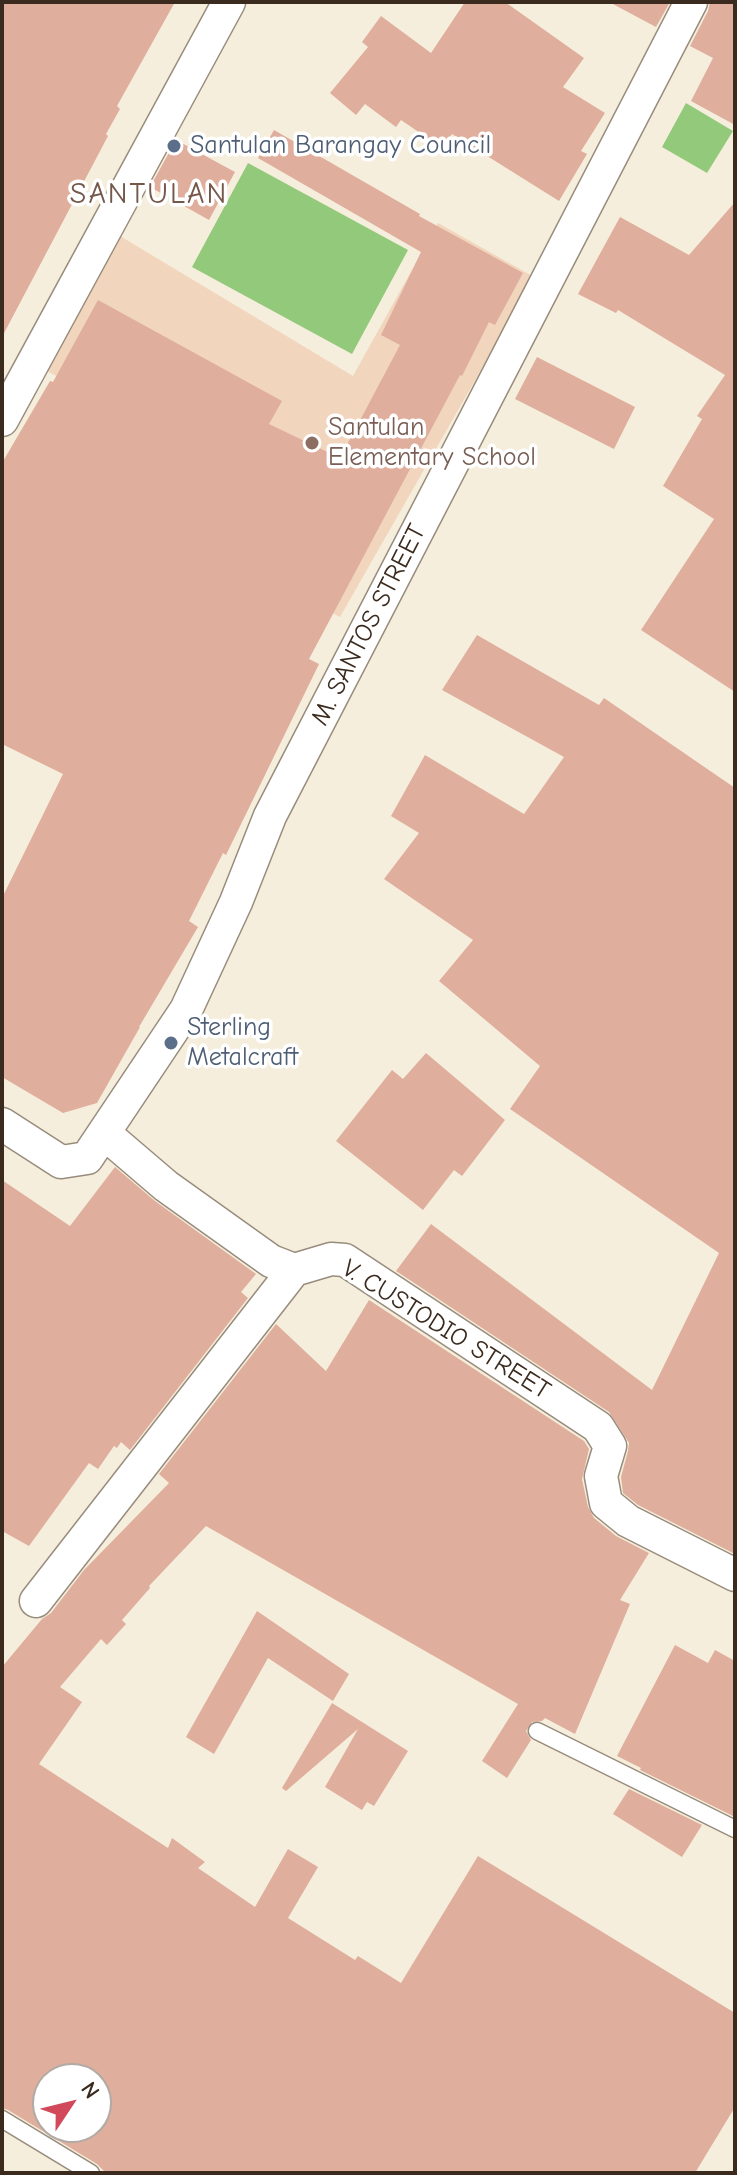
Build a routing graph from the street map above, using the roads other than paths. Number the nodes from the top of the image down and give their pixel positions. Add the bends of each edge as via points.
1 (229, 2) edge
2 (691, 2) edge
3 (2, 420) edge
4 (2, 1124) edge
5 (104, 1133) junction
6 (294, 1270) junction
7 (735, 1575) edge
8 (36, 1601) dead end
9 (537, 1731) dead end
10 (735, 1829) edge
11 (2, 2119) edge
12 (91, 2173) edge

1 - 3 street
2 - 5 street, M. SANTOS STREET via 270,816 186,1010
4 - 5 street, M. SANTOS STREET via 61,1162 87,1158
5 - 6 street via 178,1194 271,1261
6 - 7 street, V. CUSTODIO STREET via 345,1260 598,1427 610,1446 601,1476 606,1503 628,1521
6 - 8 street
9 - 10 lane
11 - 12 lane

